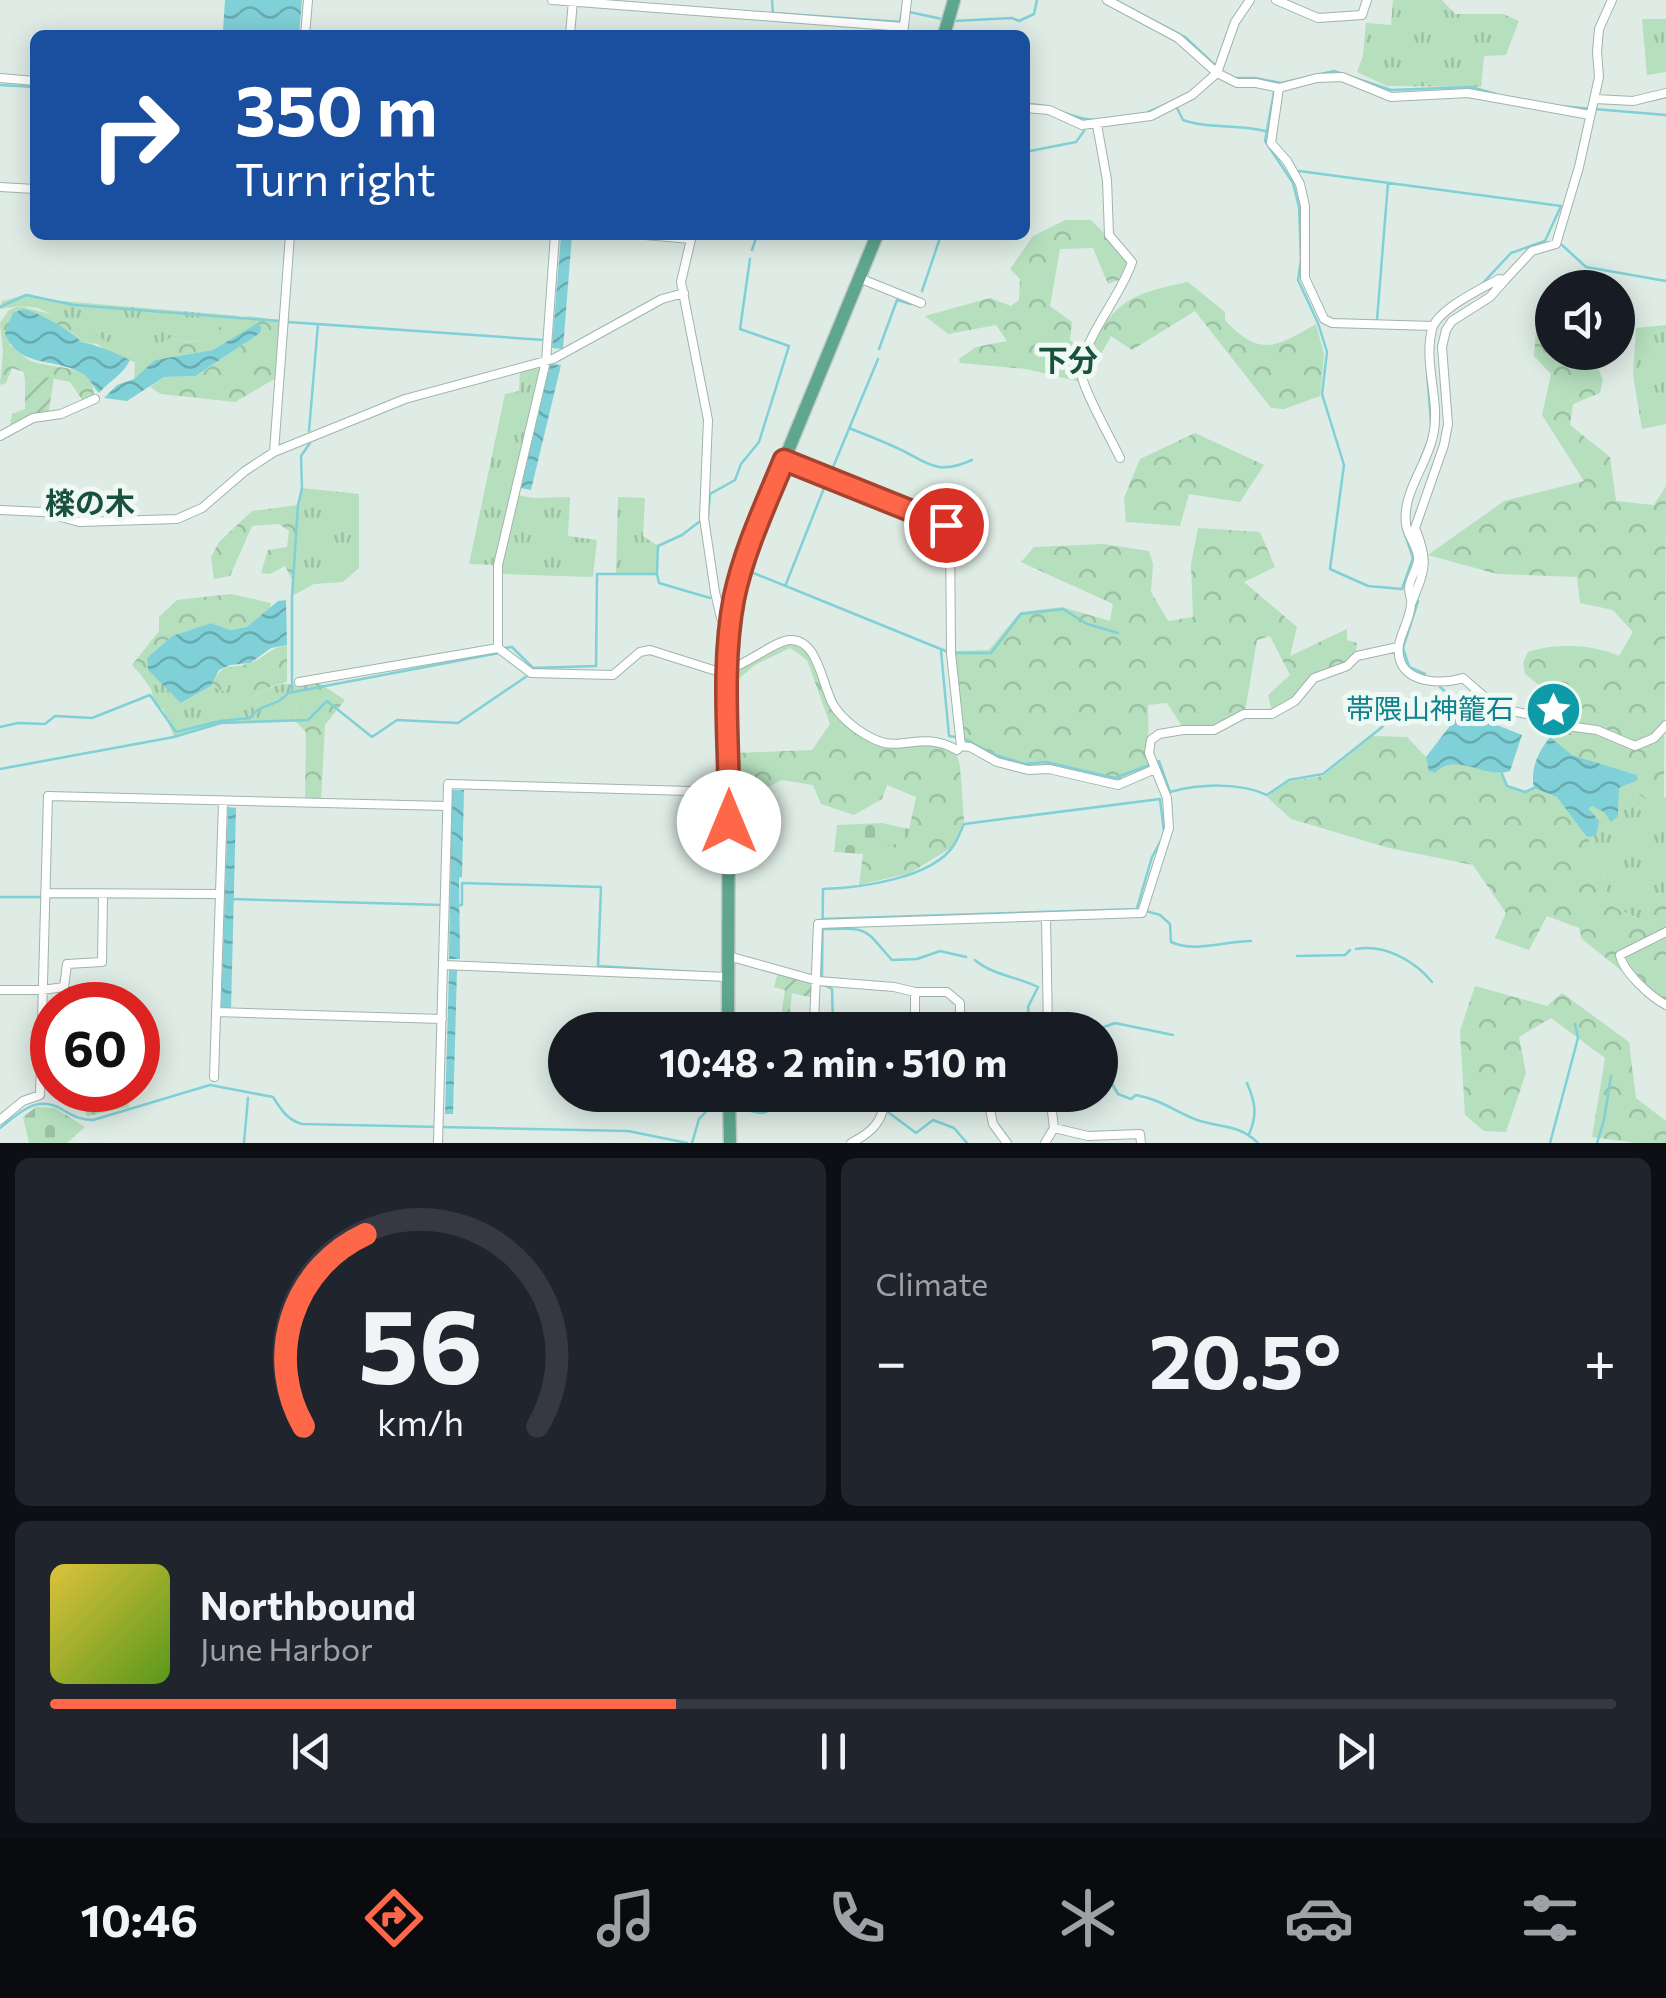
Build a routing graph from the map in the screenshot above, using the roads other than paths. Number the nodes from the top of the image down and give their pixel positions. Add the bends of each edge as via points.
1 (308, 0) edge
2 (552, 0) edge
3 (954, 0) edge
4 (1109, 0) edge
5 (1250, 0) edge
6 (1276, 0) edge
7 (1367, 0) edge
8 (1612, 0) edge
9 (577, 2) edge
10 (305, 30) edge
11 (571, 30) edge
12 (892, 30) edge
13 (945, 30) edge
14 (1218, 69) junction
15 (0, 78) edge
16 (30, 81) edge
17 (1279, 88) junction
18 (1666, 94) edge
19 (1030, 108) edge
20 (1592, 108) junction
21 (1097, 125) junction
22 (0, 187) edge
23 (30, 189) edge
24 (290, 240) edge
25 (555, 240) edge
26 (690, 240) edge
27 (875, 240) edge
28 (859, 278) junction
29 (1504, 280) junction
30 (684, 293) junction
31 (921, 303) dead end
32 (1432, 326) junction
33 (553, 358) junction
34 (94, 398) dead end
35 (0, 436) edge
36 (274, 452) junction
37 (1120, 458) dead end
38 (784, 460) junction
39 (0, 510) edge
40 (1412, 604) junction
41 (730, 628) junction
42 (1398, 646) junction
43 (502, 650) junction
44 (729, 672) junction
45 (299, 682) dead end
46 (1666, 725) edge
47 (961, 746) junction
48 (1155, 769) junction
49 (729, 789) junction
50 (224, 802) junction
51 (446, 806) junction
52 (45, 898) junction
53 (103, 898) junction
54 (219, 898) junction
55 (1046, 918) junction
56 (1666, 932) edge
57 (728, 956) junction
58 (444, 965) junction
59 (728, 976) junction
60 (818, 978) junction
61 (42, 982) edge
62 (65, 982) edge
63 (0, 990) edge
64 (30, 990) edge
65 (915, 992) junction
66 (1666, 1004) edge
67 (216, 1012) junction
68 (728, 1012) edge
69 (815, 1012) edge
70 (915, 1012) edge
71 (960, 1012) edge
72 (1048, 1012) edge
73 (442, 1020) junction
74 (214, 1077) dead end
75 (30, 1098) edge
76 (729, 1112) edge
77 (881, 1112) edge
78 (991, 1112) edge
79 (1052, 1112) edge
80 (0, 1120) edge
81 (1054, 1128) junction
82 (438, 1143) edge
83 (730, 1143) edge
84 (851, 1143) edge
85 (1006, 1143) edge
86 (1045, 1143) edge
87 (1141, 1143) edge

1 - 10 street
2 - 9 street
3 - 13 main road
4 - 14 street
5 - 14 street
6 - 7 street via 1318,18 1362,15
8 - 20 street via 1600,29
9 - 11 street
9 - 12 street
14 - 17 street via 1238,82
14 - 21 street via 1192,95 1151,116
15 - 16 street
17 - 20 street via 1342,76 1391,97 1468,93
17 - 32 street via 1271,143 1300,184 1305,278 1324,319
18 - 20 street
19 - 21 street
20 - 29 street via 1556,244 1532,251
21 - 37 street via 1108,180 1108,234 1132,262 1080,369
22 - 23 street
24 - 36 street
25 - 33 street
26 - 30 street
27 - 28 main road
28 - 31 street
28 - 38 main road
29 - 32 street via 1468,297
29 - 40 street via 1446,330 1448,424 1415,528 1426,566
30 - 33 street
30 - 41 street via 708,420 704,518 715,592
32 - 40 street via 1433,439 1408,500 1406,524 1418,557 1408,588
33 - 36 street via 405,399
33 - 43 street via 498,565
34 - 35 street
36 - 39 street via 202,508 177,519 79,522
38 - 41 main road via 748,551
38 - 47 street via 950,530 951,653
40 - 42 street
41 - 44 main road
42 - 46 street via 1406,672 1427,681 1463,678 1498,708 1597,730 1636,746
42 - 48 street via 1357,656 1314,678 1295,701 1272,714 1244,714 1214,730 1159,734 1149,753
43 - 44 street via 530,673 613,675 650,650
43 - 45 street
44 - 47 street via 778,642 804,642 847,721 890,744 925,739
44 - 49 main road
47 - 48 street via 1028,770 1118,785
48 - 55 street via 1169,828 1142,910
49 - 51 street via 448,784
49 - 57 main road
50 - 51 street
50 - 52 street via 48,796
50 - 54 street
51 - 58 street
52 - 53 street
52 - 61 street
53 - 54 street
53 - 62 street via 102,962 67,964
54 - 67 street
55 - 60 street via 821,924
55 - 72 street
56 - 66 street via 1620,955 1652,999
57 - 59 main road
57 - 60 street
58 - 59 street
58 - 73 street
59 - 68 main road
60 - 65 street
60 - 69 street
63 - 64 street
65 - 70 street
65 - 71 street via 947,992 960,1002
67 - 73 street
67 - 74 street
73 - 82 street
75 - 80 street
76 - 83 main road
77 - 84 street via 872,1133
78 - 85 street
79 - 81 street
81 - 86 street
81 - 87 street via 1088,1136 1140,1134

